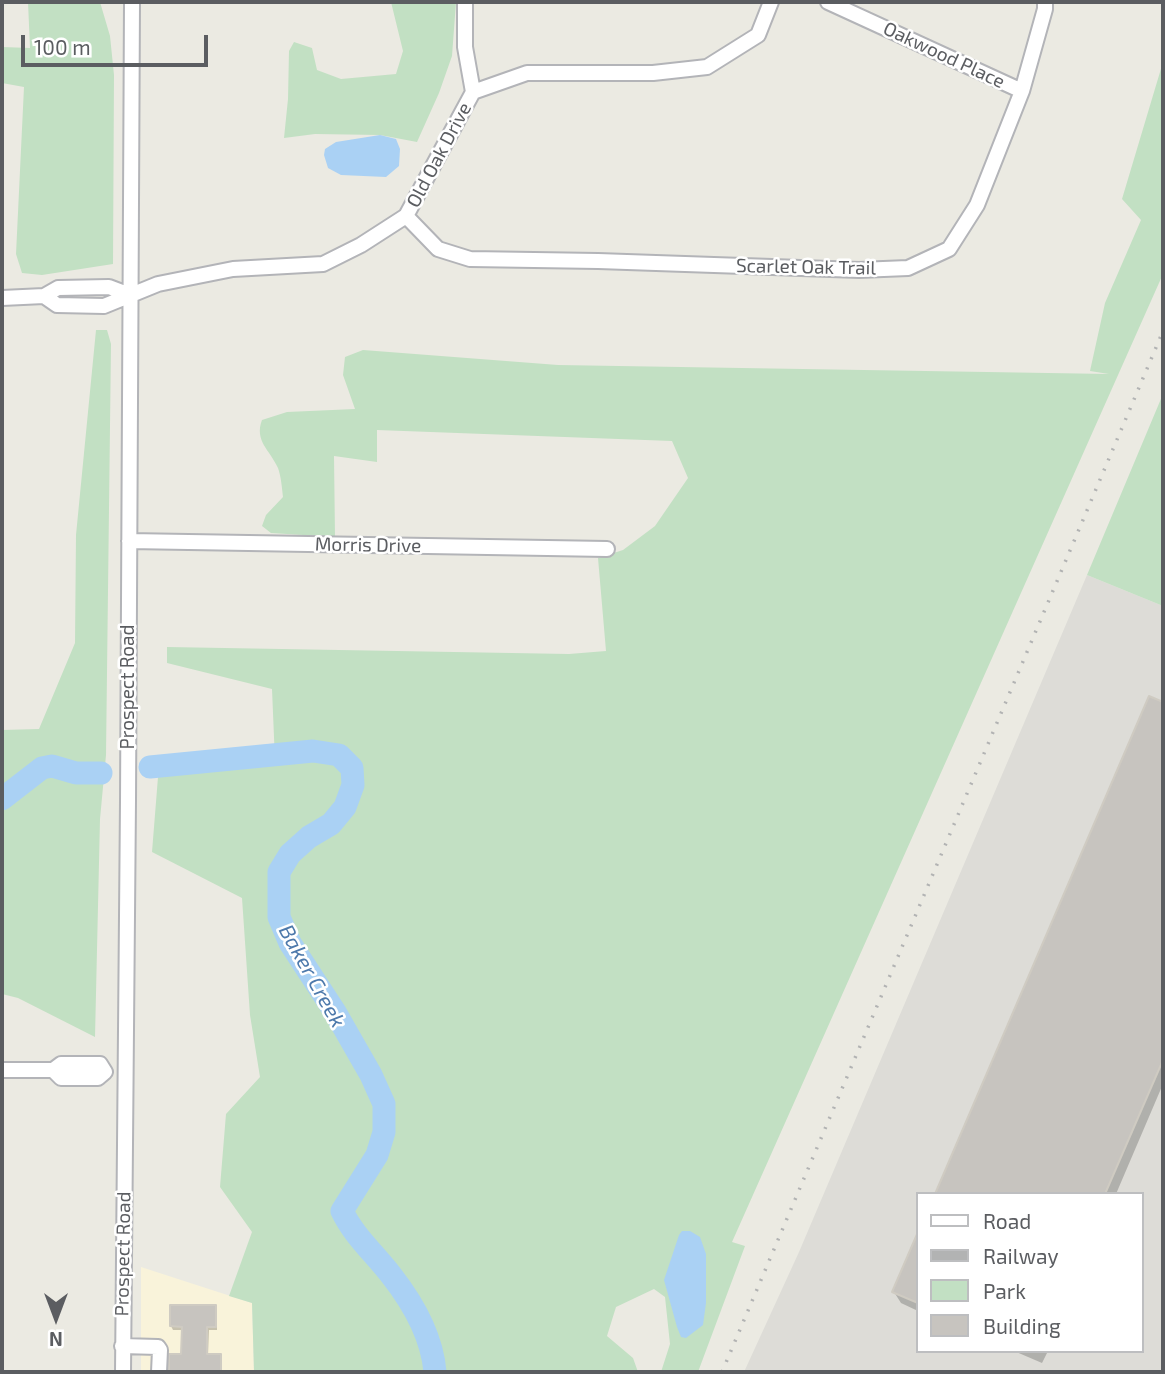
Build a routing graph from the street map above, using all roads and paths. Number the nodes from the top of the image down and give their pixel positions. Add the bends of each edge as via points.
1 (132, 2) edge
2 (465, 2) edge
3 (771, 2) edge
4 (828, 2) edge
5 (1045, 2) edge
6 (1022, 91) junction
7 (473, 92) junction
8 (406, 216) junction
9 (130, 295) junction
10 (2, 298) edge
11 (129, 541) junction
12 (607, 549) dead end
13 (2, 1070) edge
14 (125, 1072) junction
15 (122, 1346) junction
16 (123, 1372) edge
17 (159, 1372) edge

1 - 9 street, Prospect Road
2 - 7 street via 464,47
3 - 7 street, Old Oak Drive via 758,35 707,67 653,73 527,73
4 - 6 street, Oakwood Place
5 - 6 street, Scarlet Oak Trail
6 - 8 street, Scarlet Oak Trail via 977,205 949,249 908,268 470,259 438,249
7 - 8 street, Old Oak Drive
8 - 9 street, Old Oak Drive via 323,264 233,269 158,284
9 - 10 street via 109,287 58,288 44,296
9 - 11 street, Prospect Road
11 - 12 street, Morris Drive
11 - 14 street, Prospect Road
13 - 14 street via 53,1070 61,1077 98,1078 105,1072
14 - 15 street, Prospect Road
15 - 16 street, Prospect Road
15 - 17 street via 158,1347

